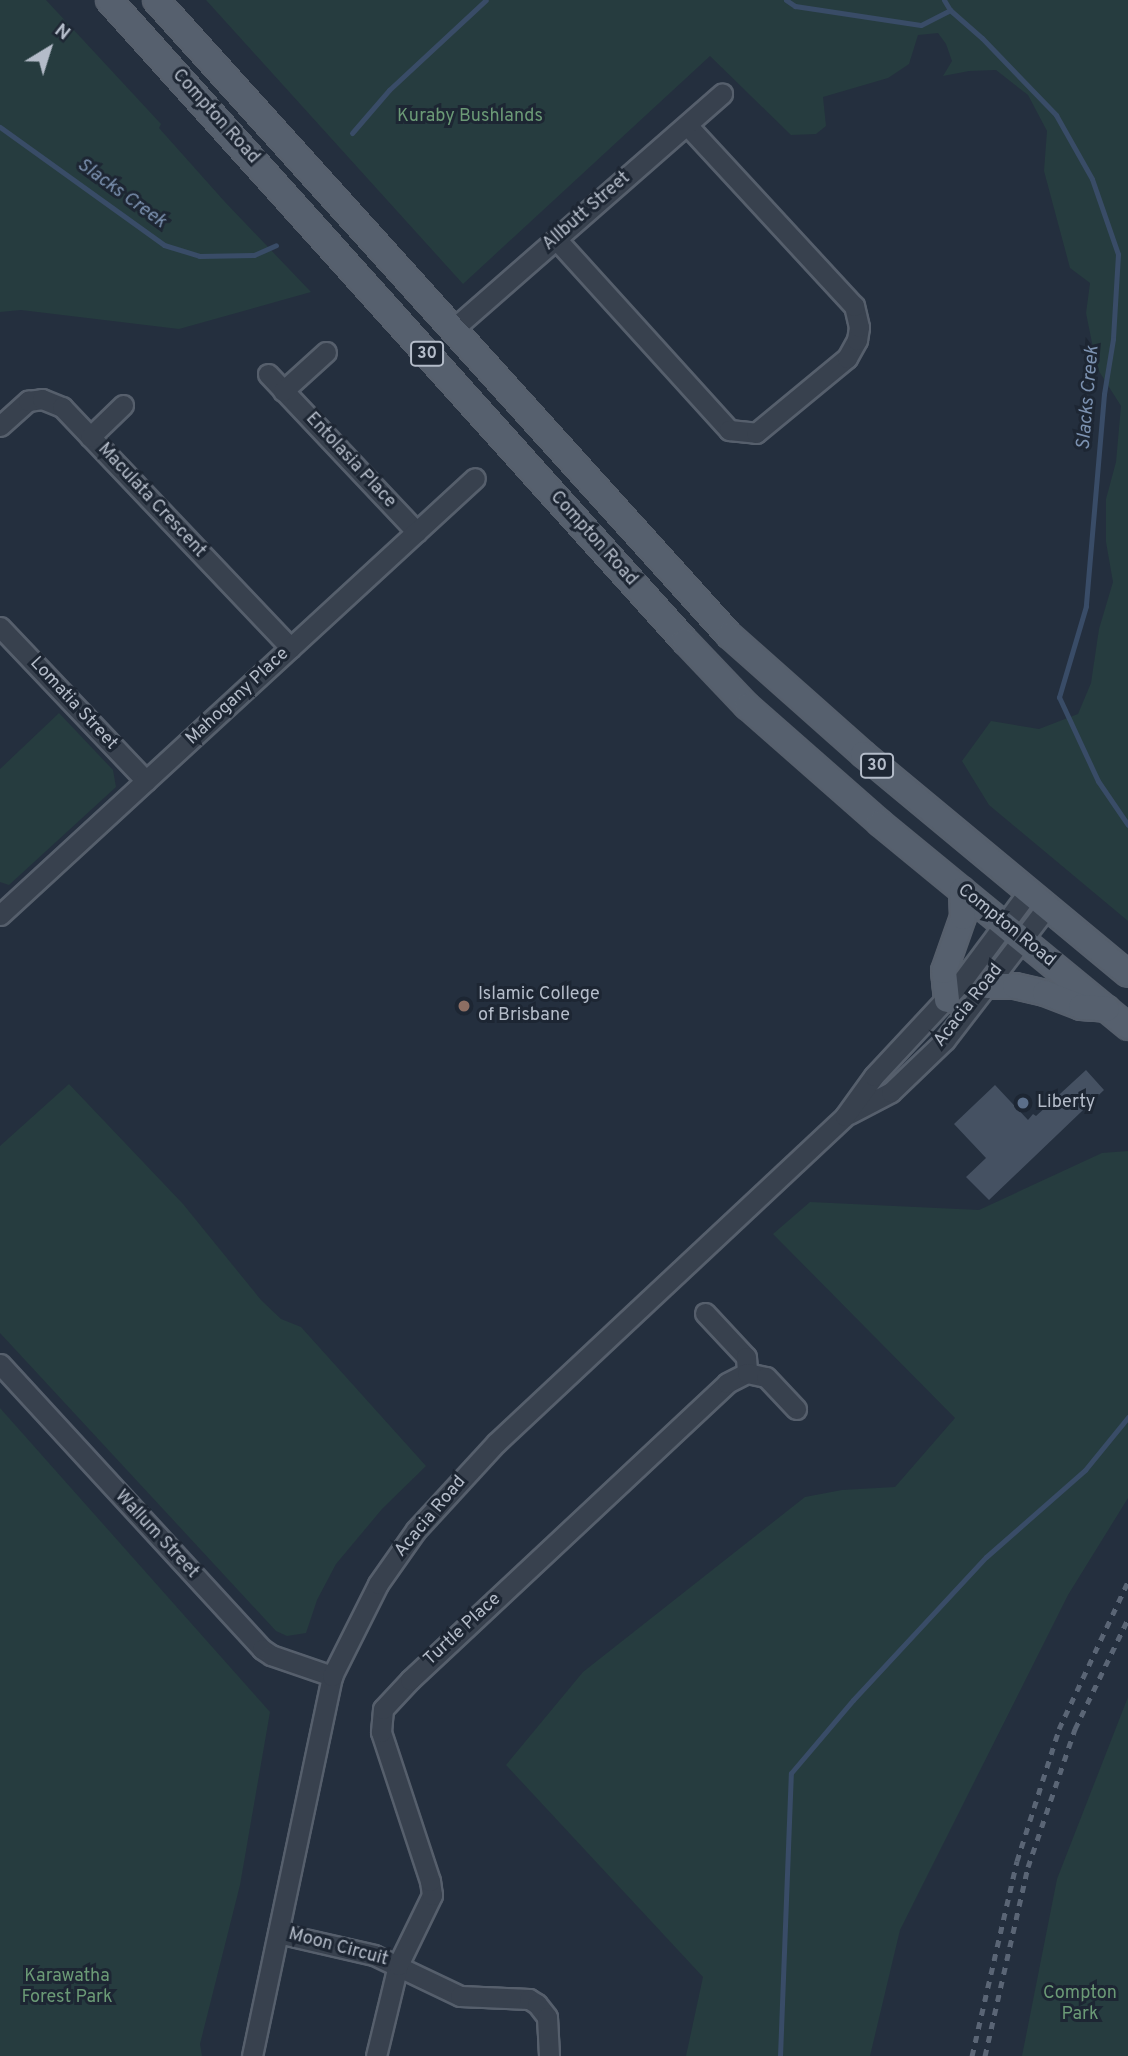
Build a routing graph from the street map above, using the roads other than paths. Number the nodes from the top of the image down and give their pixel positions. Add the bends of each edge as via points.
1 (109, 0) edge
2 (156, 0) edge
3 (722, 94) dead end
4 (687, 125) junction
5 (556, 239) junction
6 (452, 330) junction
7 (326, 352) dead end
8 (268, 374) dead end
9 (283, 391) junction
10 (123, 405) dead end
11 (0, 426) edge
12 (90, 437) junction
13 (475, 478) dead end
14 (417, 532) junction
15 (0, 626) edge
16 (290, 648) junction
17 (146, 781) junction
18 (962, 890) junction
19 (1038, 899) junction
20 (1, 912) edge
21 (1012, 932) junction
22 (1128, 974) edge
23 (987, 986) junction
24 (947, 999) junction
25 (1108, 1010) junction
26 (1128, 1027) edge
27 (845, 1116) junction
28 (705, 1313) dead end
29 (0, 1364) edge
30 (747, 1373) junction
31 (796, 1409) dead end
32 (332, 1675) junction
33 (278, 1933) junction
34 (398, 1965) junction
35 (252, 2056) edge
36 (376, 2056) edge
37 (549, 2056) edge

1 - 18 main road, Compton Road / 30 via 716,675 811,765
2 - 6 main road, Compton Road / 30
3 - 4 street, Allbutt Street
4 - 5 street, Allbutt Street
4 - 5 street via 854,306 859,327 847,358 756,433 729,430
5 - 6 street, Allbutt Street
6 - 19 main road, Compton Road / 30 via 737,642 854,747
7 - 9 street
8 - 9 street, Entolasia Place
9 - 14 street, Entolasia Place
10 - 12 street
11 - 12 street, Maculata Crescent via 27,401 42,399 62,407
12 - 16 street, Maculata Crescent
13 - 14 street, Mahogany Place
14 - 16 street, Mahogany Place
15 - 17 street, Lomatia Street
16 - 17 street, Mahogany Place
17 - 20 street, Mahogany Place
18 - 21 main road, Compton Road / 30
18 - 24 main road via 963,917 944,971
19 - 21 street, Acacia Road
19 - 22 main road, Compton Road / 30
21 - 23 street, Acacia Road
21 - 24 street, Acacia Road
21 - 25 main road, Compton Road / 30
23 - 25 main road via 1015,986 1081,1007
23 - 27 street, Acacia Road via 957,1027 891,1092
24 - 27 street, Acacia Road via 874,1076
25 - 26 main road, Compton Road / 30
27 - 32 street, Acacia Road via 449,1492 378,1584
28 - 30 street via 746,1357
29 - 32 street, Wallum Street via 262,1649
30 - 31 street via 766,1377
30 - 34 street, Turtle Place via 727,1383 383,1709 381,1732 432,1895
32 - 33 street, Acacia Road
33 - 34 street, Moon Circuit
33 - 35 street, Acacia Road
34 - 36 street, Moon Circuit
34 - 37 street, Moon Circuit via 460,1996 519,1997 537,2004 547,2017

